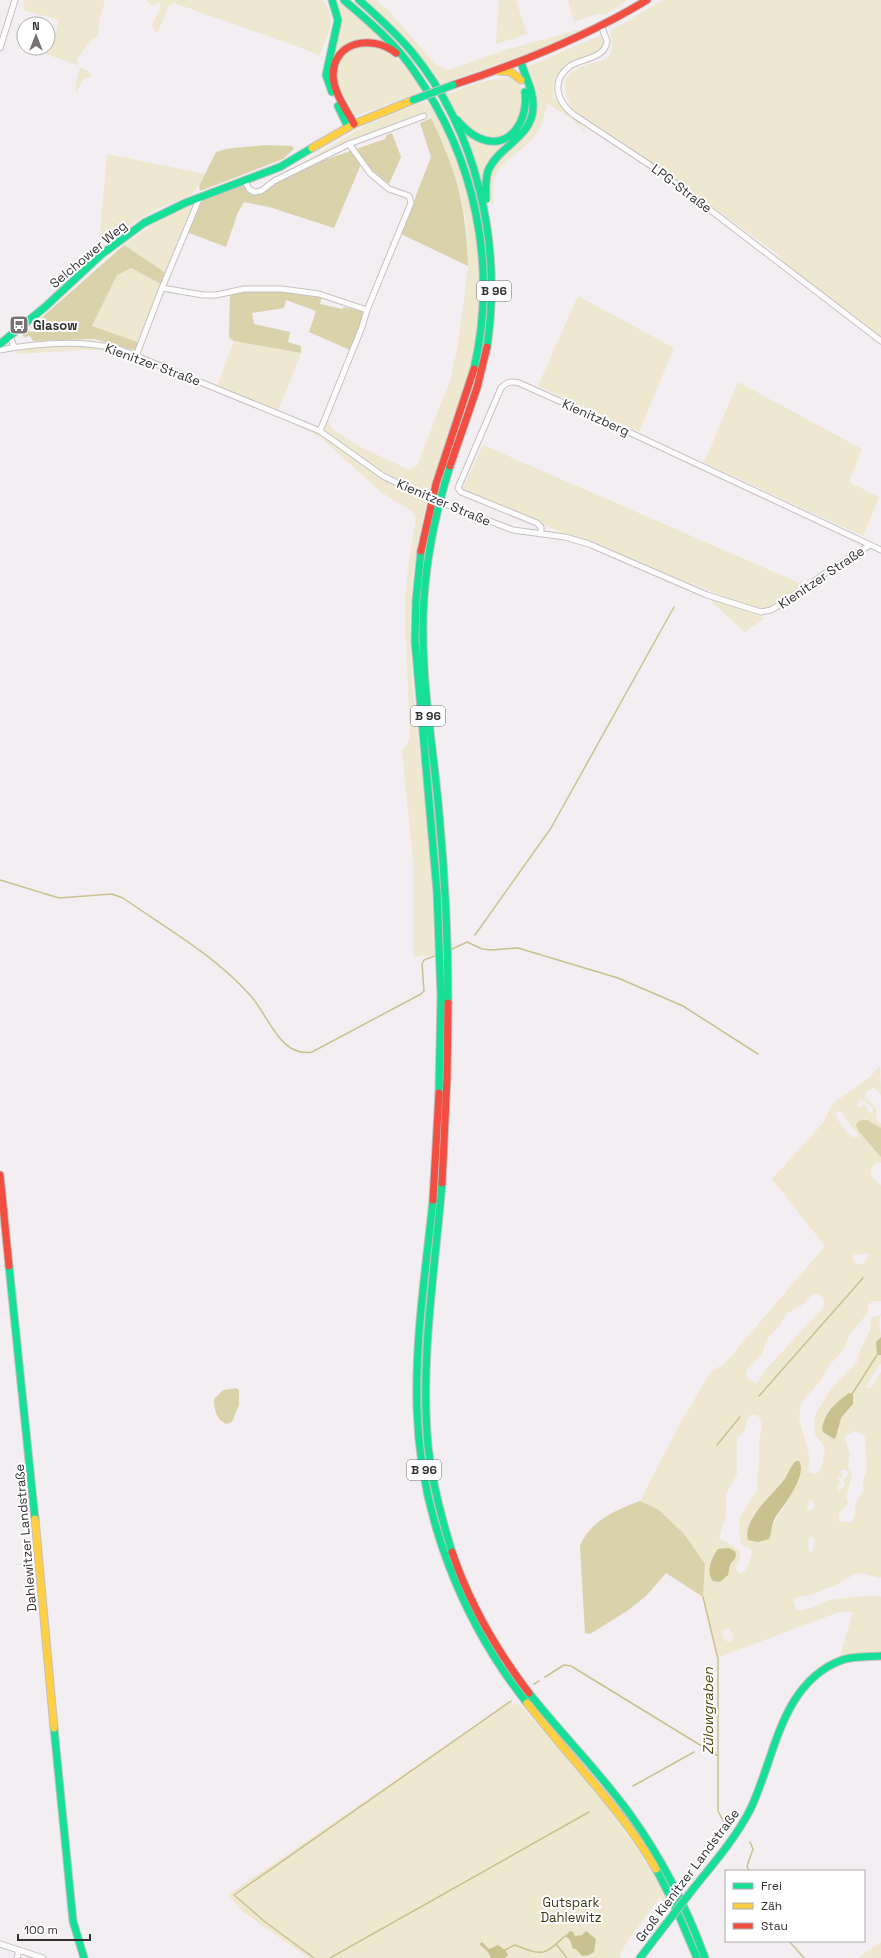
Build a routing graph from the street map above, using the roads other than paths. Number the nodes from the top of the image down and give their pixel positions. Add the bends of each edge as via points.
1 (15, 0) edge
2 (332, 0) edge
3 (344, 0) edge
4 (359, 0) edge
5 (647, 0) edge
6 (602, 28) junction
7 (0, 48) edge
8 (405, 59) junction
9 (518, 63) junction
10 (498, 71) junction
11 (521, 80) junction
12 (451, 113) junction
13 (424, 116) dead end
14 (351, 125) junction
15 (349, 144) junction
16 (245, 181) junction
17 (200, 197) junction
18 (486, 212) junction
19 (162, 288) junction
20 (367, 310) junction
21 (10, 336) junction
22 (881, 341) edge
23 (0, 344) edge
24 (14, 347) junction
25 (0, 350) edge
26 (136, 356) junction
27 (320, 431) junction
28 (541, 534) junction
29 (870, 545) junction
30 (881, 550) edge
31 (0, 1175) edge
32 (881, 1656) edge
33 (0, 1944) edge
34 (19, 1950) junction
35 (17, 1958) edge
36 (43, 1958) edge
37 (84, 1958) edge
38 (640, 1958) edge
39 (697, 1958) edge
40 (705, 1958) edge

1 - 7 street
2 - 14 main road via 337,10 339,26 326,75
3 - 8 main road, B 96 via 389,39
4 - 12 main road, B 96 via 393,31 415,56 434,82
5 - 6 main road, Selchower Weg
6 - 9 main road, Selchower Weg
6 - 22 street, LPG-Straße via 607,41 603,50 570,66 561,77 558,94 565,108 662,173
8 - 14 main road via 388,47 370,42 360,42 341,54 335,64 334,83
8 - 39 main road, B 96 via 433,101 457,150 476,204 484,266 484,300 479,350 429,510 423,535 417,587 416,661 435,858 440,948 438,1127 418,1347 417,1386 421,1455 434,1519 458,1588 487,1645 534,1713 608,1798 640,1842 672,1899
9 - 10 main road, Selchower Weg
9 - 11 main road
9 - 18 main road via 531,93 533,112 521,136 489,169 486,183
10 - 11 main road via 511,72
10 - 14 main road, Selchower Weg, bridge via 453,85
11 - 12 main road via 527,100 526,113 520,127 508,137 483,140 470,134
12 - 18 main road, B 96 via 467,150
13 - 15 street
14 - 16 main road, Selchower Weg via 293,160
15 - 16 street via 274,181 261,191 254,192 249,189
15 - 20 street via 370,173 389,189 411,199
16 - 17 main road, Selchower Weg
17 - 19 street
17 - 21 main road, Selchower Weg via 157,216 114,245
18 - 40 main road, B 96 via 494,280 487,351 438,508 427,561 424,593 424,660 443,853 448,960 446,1126 424,1384 428,1443 439,1506 458,1566 486,1628 528,1692 612,1791 648,1840 680,1898
19 - 20 street via 202,295 259,288 301,291 319,294
19 - 26 street
20 - 27 street
21 - 23 main road, Selchower Weg
21 - 24 street
24 - 25 street, Kienitzer Straße
24 - 26 street, Kienitzer Straße via 93,344
26 - 27 street, Kienitzer Straße
27 - 28 street, Kienitzer Straße, bridge via 383,476 422,495 504,527
28 - 29 street, Kienitzer Straße via 589,544 707,595 760,612 771,610 791,598
28 - 29 street, Kienitzberg via 541,527 537,523 461,492 458,488 501,388 510,382 518,383 633,434
29 - 30 street, Kienitzberg
31 - 37 main road, Dahlewitzer Landstraße via 70,1898 75,1929
32 - 38 main road, Groß Kienitzer Landstraße, bridge via 841,1660 819,1671 806,1685 780,1730 746,1818
33 - 34 street
34 - 35 street
34 - 36 street

